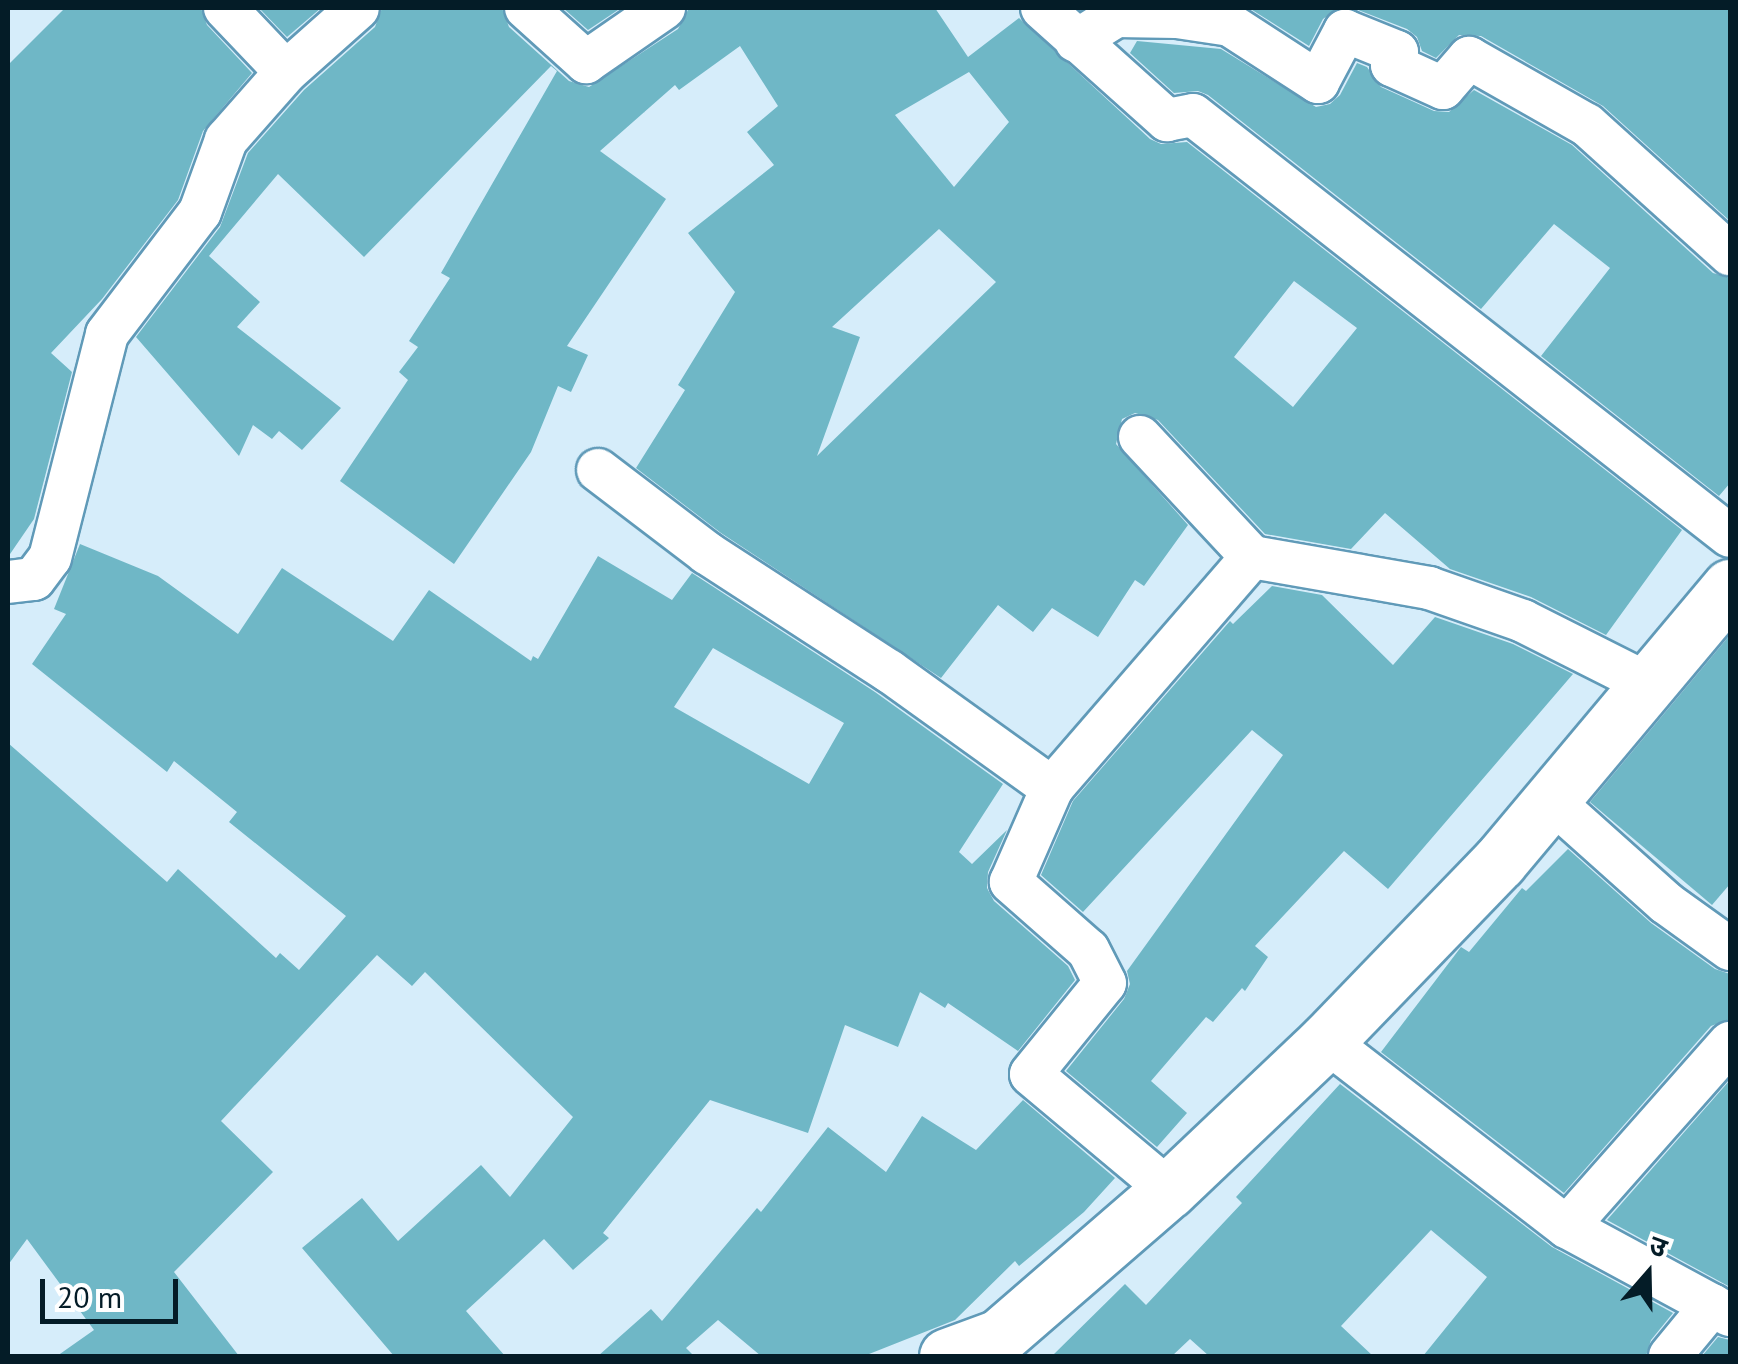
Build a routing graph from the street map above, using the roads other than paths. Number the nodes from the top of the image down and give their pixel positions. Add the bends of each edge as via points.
1 (225, 8) edge
2 (358, 8) edge
3 (526, 8) edge
4 (664, 8) edge
5 (1042, 8) edge
6 (1076, 41) junction
7 (286, 72) junction
8 (1730, 254) edge
9 (1140, 436) dead end
10 (598, 470) dead end
11 (1730, 536) edge
12 (1252, 557) junction
13 (8, 582) edge
14 (1730, 587) edge
15 (1648, 684) junction
16 (1052, 788) junction
17 (1552, 800) junction
18 (1730, 949) edge
19 (1326, 1040) junction
20 (1730, 1044) edge
21 (1169, 1190) junction
22 (1567, 1227) junction
23 (1721, 1310) edge
24 (946, 1356) edge
25 (1670, 1356) edge

1 - 7 street
2 - 7 street
3 - 4 street via 586,62
5 - 6 street
6 - 8 street via 1116,16 1230,25 1318,82 1345,31 1397,52 1392,64 1444,88 1468,58 1587,125
6 - 11 street via 1167,120 1192,115
7 - 13 street via 226,140 200,212 107,334 50,558 34,578
9 - 12 street
10 - 16 street via 706,553 889,671
12 - 15 street via 1429,588 1523,621
12 - 16 street
14 - 15 main road
15 - 17 main road
16 - 21 street via 1011,882 1088,950 1105,983 1030,1074
17 - 18 street via 1666,903
17 - 19 main road
19 - 21 main road
19 - 22 street
20 - 22 street
21 - 24 main road via 999,1337
22 - 23 street
23 - 25 street

